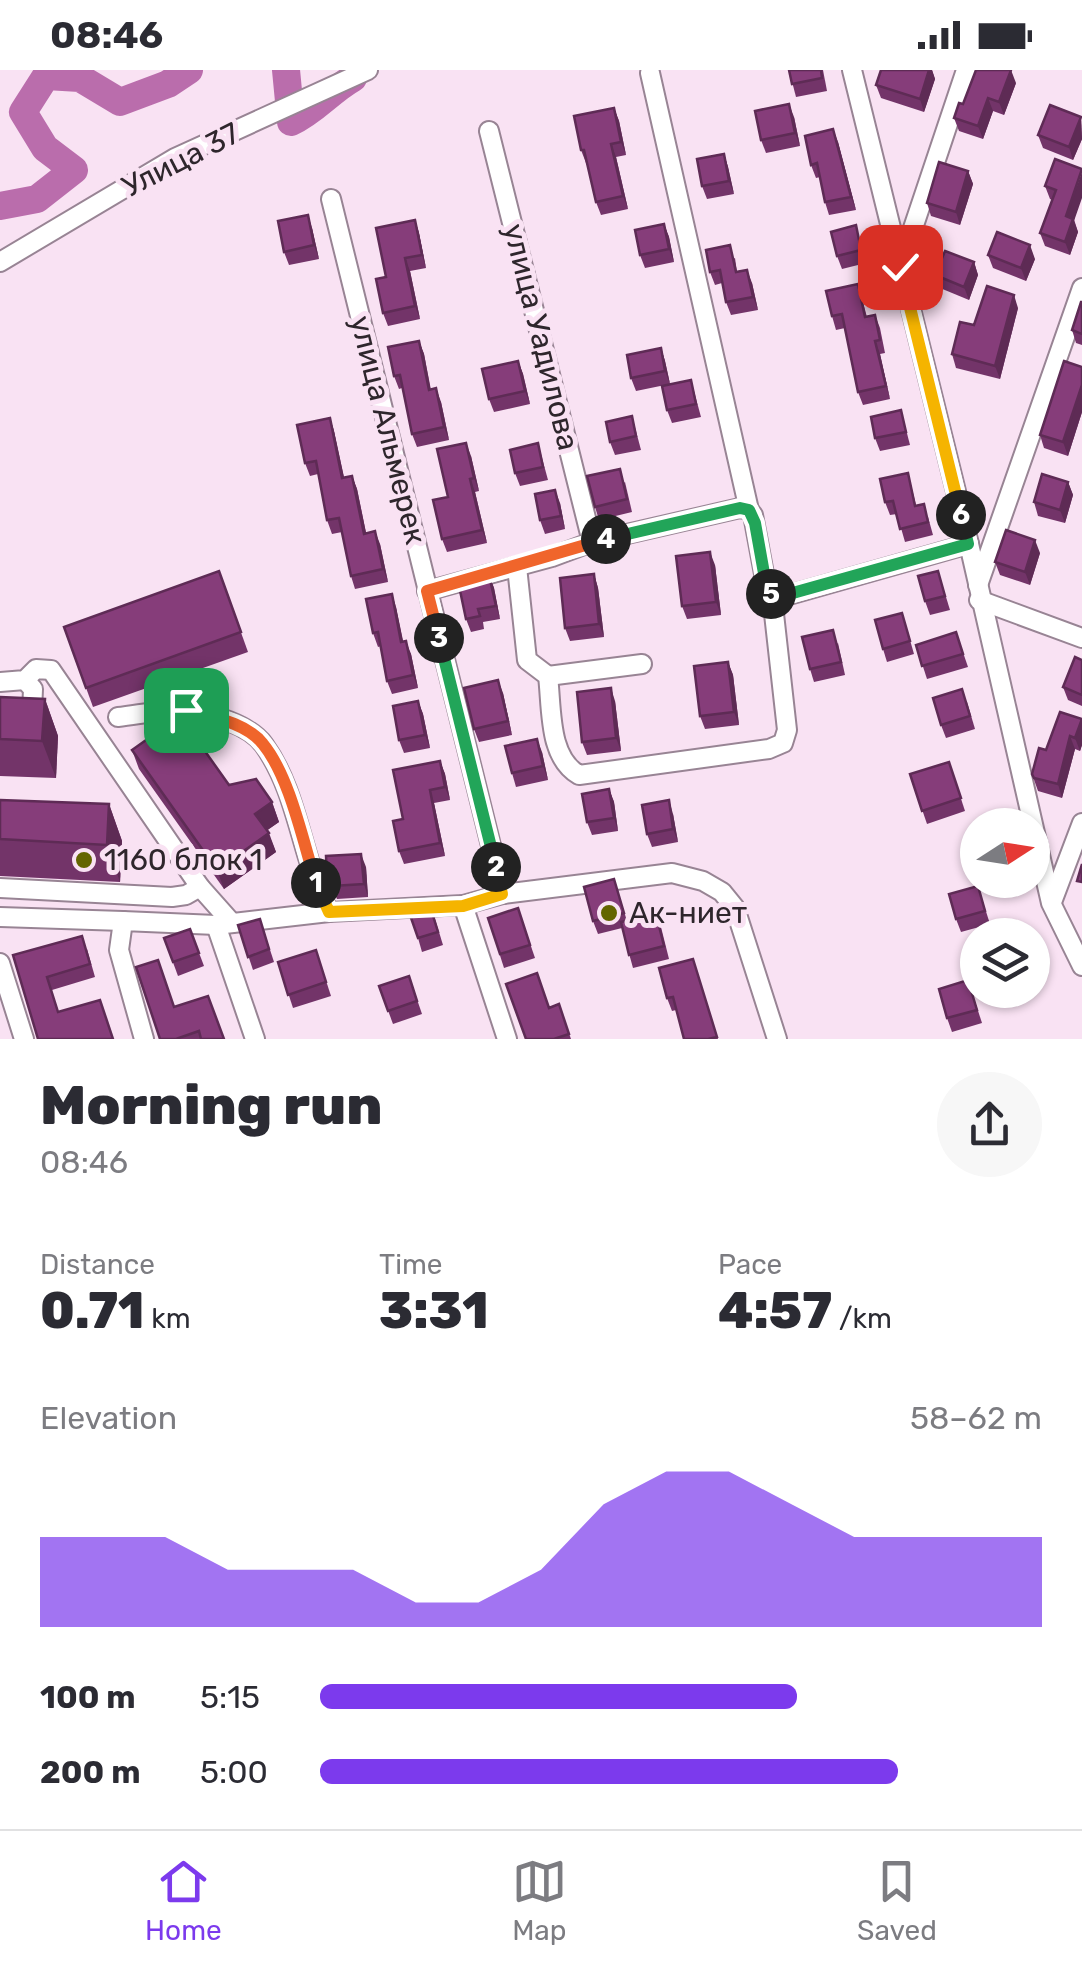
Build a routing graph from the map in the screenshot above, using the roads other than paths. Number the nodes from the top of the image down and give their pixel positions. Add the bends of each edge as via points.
1 (368, 70) edge
2 (852, 70) edge
3 (966, 70) edge
4 (650, 73) dead end
5 (489, 131) dead end
6 (331, 199) dead end
7 (0, 262) edge
8 (900, 267) junction
9 (1082, 288) edge
10 (749, 510) junction
11 (592, 542) junction
12 (968, 544) junction
13 (516, 566) junction
14 (427, 591) junction
15 (978, 594) junction
16 (772, 596) junction
17 (1082, 638) edge
18 (642, 664) dead end
19 (548, 676) junction
20 (26, 680) junction
21 (0, 682) edge
22 (0, 714) edge
23 (118, 717) dead end
24 (1082, 823) edge
25 (200, 887) junction
26 (0, 888) edge
27 (502, 894) junction
28 (1052, 903) junction
29 (463, 906) junction
30 (329, 912) junction
31 (0, 917) edge
32 (124, 920) junction
33 (224, 924) junction
34 (0, 963) edge
35 (1082, 966) edge
36 (24, 1039) edge
37 (144, 1039) edge
38 (255, 1039) edge
39 (506, 1039) edge
40 (777, 1039) edge

1 - 7 street, Улица 37 via 175,158
2 - 8 street
3 - 8 street
4 - 10 street
5 - 11 street, улица Уадилова
6 - 14 street, улица Альмерек
8 - 12 street
9 - 15 street
10 - 11 street
10 - 16 street
11 - 13 street
12 - 15 street
12 - 16 street
13 - 14 street
13 - 19 street via 527,660
14 - 27 street, улица Альмерек
15 - 17 street
15 - 28 street
16 - 19 street via 787,730 783,744 770,749 579,775 558,755
18 - 19 street
20 - 21 street
20 - 22 street via 34,690 32,713
20 - 25 street via 36,670 51,670
23 - 30 street via 186,710 232,722 262,742
24 - 28 street
25 - 26 street via 172,897
25 - 33 street
27 - 29 street
27 - 40 street via 672,873 703,881 735,908
28 - 35 street
29 - 30 street
29 - 39 street
30 - 33 street
31 - 32 street
32 - 33 street
32 - 37 street via 119,950
33 - 38 street
34 - 36 street

